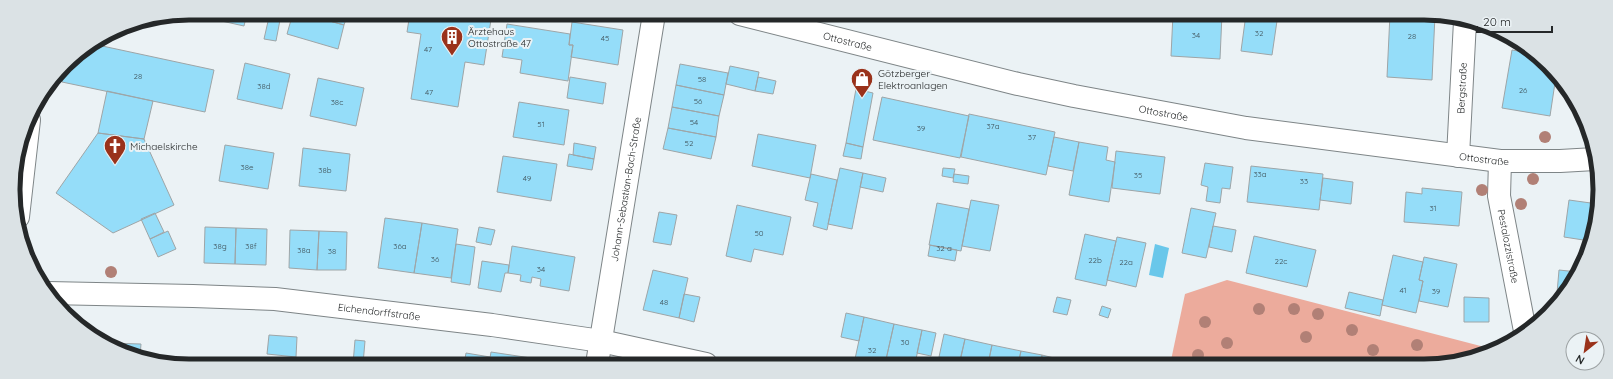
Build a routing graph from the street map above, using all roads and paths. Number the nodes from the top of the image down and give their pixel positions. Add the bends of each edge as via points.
1 (653, 20) edge
2 (764, 20) edge
3 (1465, 25) edge
4 (26, 146) edge
5 (1458, 156) junction
6 (1591, 159) edge
7 (1500, 161) junction
8 (20, 199) edge
9 (55, 293) edge
10 (1524, 326) edge
11 (601, 341) junction
12 (598, 359) edge
13 (683, 359) edge

1 - 11 street, Johann-Sebastian-Bach-Straße
2 - 5 street, Ottostraße via 1074,96 1246,128
3 - 5 street, Bergstraße
4 - 8 street
5 - 7 street, Ottostraße
6 - 7 street, Ottostraße
7 - 10 street, Pestalozzistraße via 1499,196
9 - 11 street, Eichendorffstraße via 275,299
11 - 12 street, Johann-Sebastian-Bach-Straße
11 - 13 street, Eichendorffstraße

